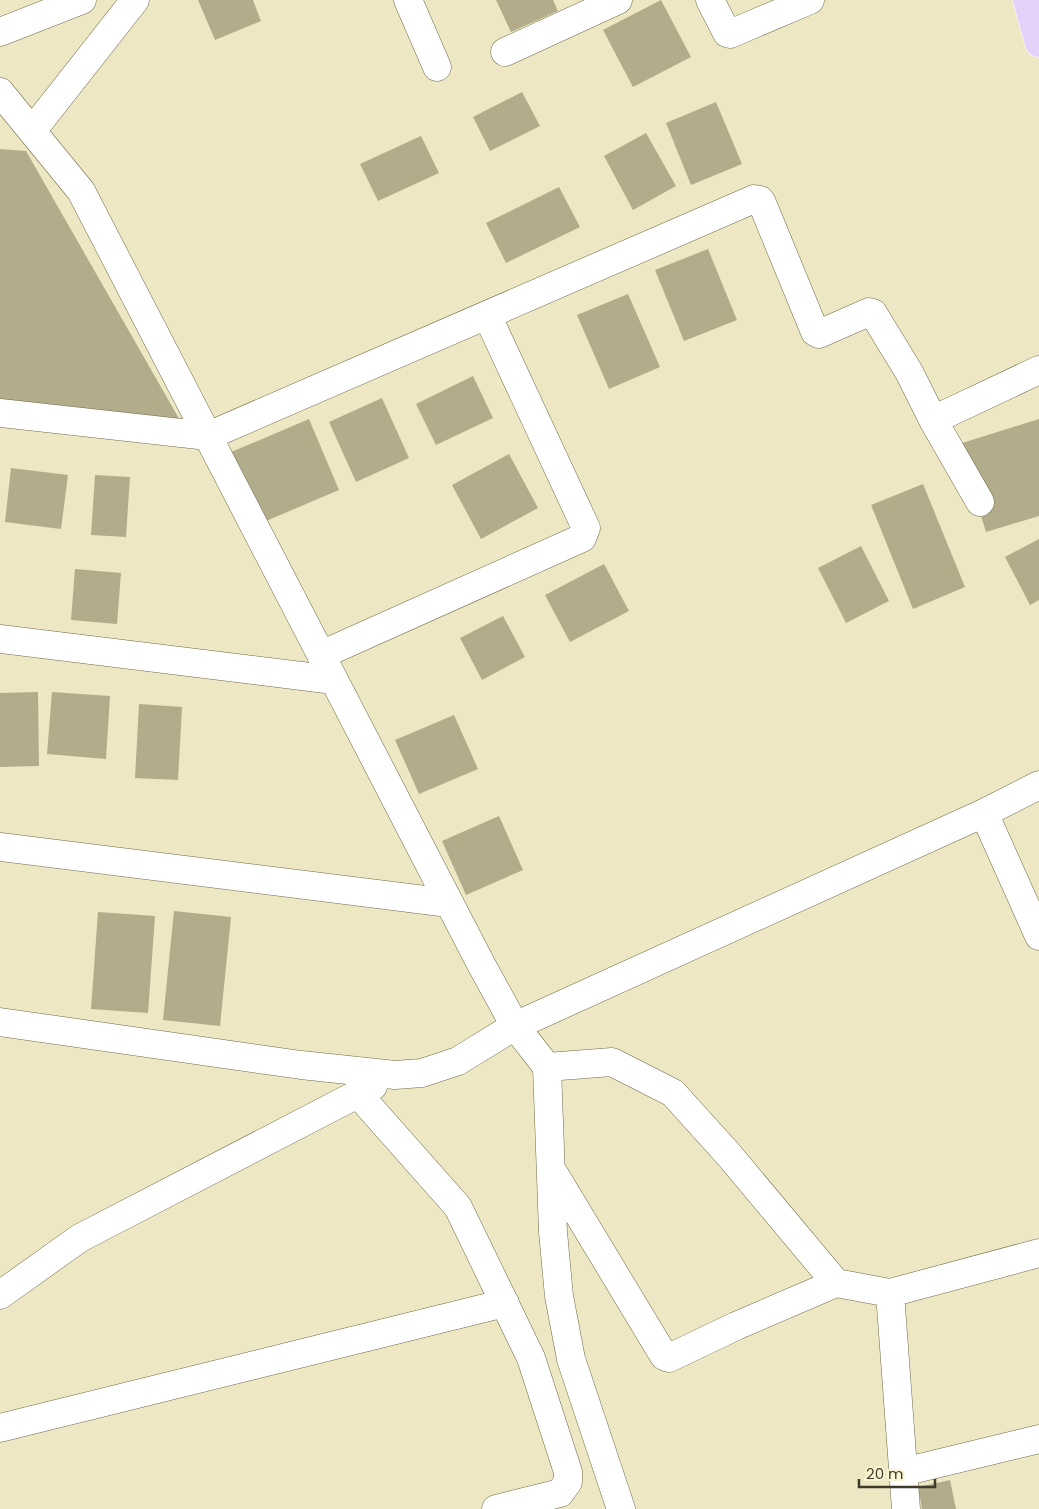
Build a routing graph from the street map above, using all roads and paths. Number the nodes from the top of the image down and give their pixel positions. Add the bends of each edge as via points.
1 (82, 0) edge
2 (135, 0) edge
3 (408, 0) edge
4 (618, 0) edge
5 (710, 0) edge
6 (810, 0) edge
7 (1028, 0) edge
8 (0, 32) edge
9 (1039, 43) edge
10 (505, 52) dead end
11 (438, 67) dead end
12 (12, 113) edge
13 (487, 315) junction
14 (1039, 370) edge
15 (0, 413) edge
16 (933, 420) junction
17 (208, 436) junction
18 (980, 502) dead end
19 (0, 638) edge
20 (321, 656) junction
21 (334, 680) junction
22 (1039, 785) edge
23 (984, 813) junction
24 (0, 847) edge
25 (449, 903) junction
26 (1039, 936) edge
27 (0, 1022) edge
28 (515, 1026) junction
29 (547, 1067) junction
30 (395, 1075) junction
31 (358, 1094) junction
32 (552, 1170) junction
33 (1039, 1252) edge
34 (836, 1283) junction
35 (890, 1293) junction
36 (0, 1295) edge
37 (504, 1303) junction
38 (0, 1428) edge
39 (1039, 1439) edge
40 (903, 1472) junction
41 (496, 1509) edge
42 (621, 1509) edge
43 (906, 1509) edge

1 - 8 street
2 - 12 street
3 - 11 street
4 - 10 street
5 - 6 street via 730,34
7 - 9 main road
12 - 17 street via 81,191
13 - 16 street via 758,199 815,332 819,334 873,313 909,372
13 - 17 street
13 - 20 street via 586,528 584,534 582,538
14 - 16 street
15 - 17 street
16 - 18 street
17 - 20 street
19 - 21 street
20 - 21 street
21 - 25 street
22 - 23 street
23 - 26 street
23 - 28 street
24 - 25 street
25 - 28 street
27 - 30 street via 300,1065
28 - 29 street
28 - 30 street via 458,1061 422,1073
29 - 32 street
29 - 34 street via 612,1062 673,1093
30 - 31 street
31 - 36 street via 80,1238
31 - 37 street via 458,1207
32 - 34 street via 664,1356 669,1358
32 - 42 street via 559,1296 572,1359
33 - 35 street
34 - 35 street
35 - 40 street
37 - 38 street
37 - 41 street via 531,1358 568,1472 568,1482 560,1493
39 - 40 street
40 - 43 street

